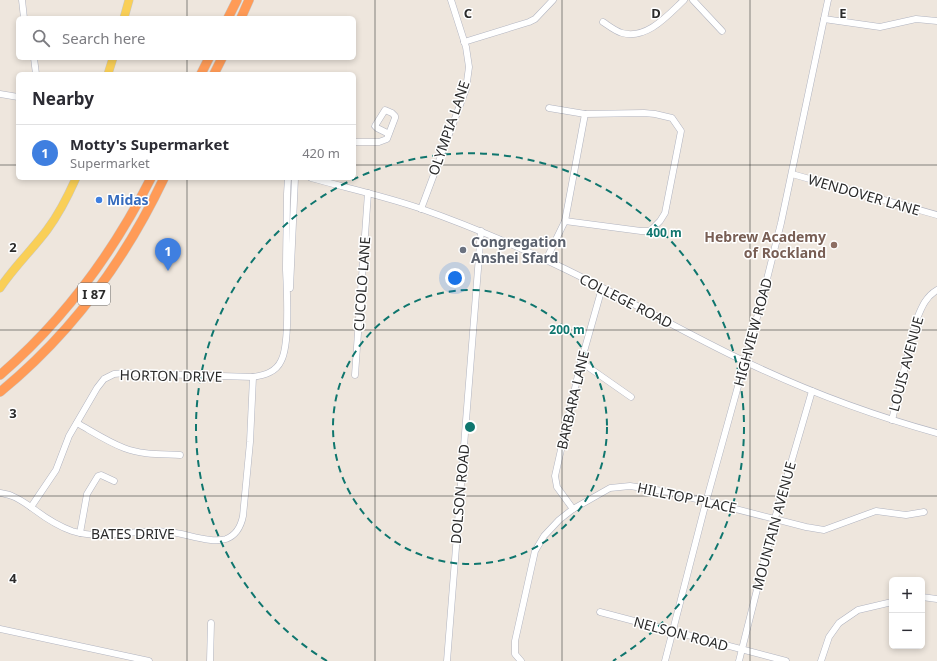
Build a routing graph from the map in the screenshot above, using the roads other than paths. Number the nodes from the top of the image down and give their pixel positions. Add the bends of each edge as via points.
1 (22, 0) edge
2 (129, 0) edge
3 (237, 0) edge
4 (249, 0) edge
5 (451, 0) edge
6 (554, 0) edge
7 (684, 0) edge
8 (693, 0) edge
9 (828, 0) edge
10 (24, 16) edge
11 (125, 16) edge
12 (229, 16) edge
13 (242, 16) edge
14 (824, 19) junction
15 (937, 21) edge
16 (603, 22) dead end
17 (722, 31) dead end
18 (464, 42) junction
19 (34, 60) edge
20 (112, 60) edge
21 (208, 60) edge
22 (221, 60) edge
23 (36, 72) edge
24 (109, 72) edge
25 (202, 72) edge
26 (215, 72) edge
27 (0, 94) edge
28 (16, 97) edge
29 (549, 108) dead end
30 (585, 114) junction
31 (389, 134) dead end
32 (356, 142) edge
33 (792, 174) junction
34 (75, 180) edge
35 (150, 180) edge
36 (163, 180) edge
37 (288, 180) edge
38 (295, 180) edge
39 (328, 180) edge
40 (368, 193) junction
41 (421, 209) junction
42 (937, 215) edge
43 (565, 221) junction
44 (480, 231) junction
45 (546, 260) junction
46 (0, 288) edge
47 (602, 288) junction
48 (937, 290) edge
49 (287, 311) junction
50 (581, 362) junction
51 (745, 362) junction
52 (0, 375) edge
53 (355, 375) dead end
54 (254, 377) junction
55 (812, 391) junction
56 (0, 392) edge
57 (631, 397) dead end
58 (892, 420) junction
59 (77, 423) junction
60 (937, 433) edge
61 (180, 456) dead end
62 (114, 481) dead end
63 (0, 493) edge
64 (706, 502) junction
65 (31, 507) junction
66 (573, 509) junction
67 (924, 512) dead end
68 (775, 518) junction
69 (80, 533) junction
70 (925, 597) edge
71 (937, 599) edge
72 (889, 603) edge
73 (600, 612) dead end
74 (211, 623) dead end
75 (0, 629) edge
76 (673, 632) junction
77 (742, 650) junction
78 (149, 661) edge
79 (210, 661) edge
80 (447, 661) edge
81 (521, 661) edge
82 (664, 661) edge
83 (739, 661) edge
84 (786, 661) edge
85 (821, 661) edge

1 - 10 street
2 - 11 main road
3 - 12 highway
4 - 13 highway
5 - 18 street, OLYMPIA LANE
6 - 18 street via 529,22
7 - 16 street via 654,27 640,32 622,33
8 - 17 street
9 - 14 street, HIGHVIEW ROAD
14 - 15 street via 880,27 916,19
14 - 33 street, HIGHVIEW ROAD
18 - 41 street, OLYMPIA LANE via 469,67 466,89
19 - 23 street
20 - 24 main road
21 - 25 highway
22 - 26 highway
27 - 28 street
29 - 30 street
30 - 43 street
30 - 43 street via 655,114 672,118 681,131 665,212 650,231
31 - 32 street via 387,139 382,141
33 - 42 street, WENDOVER LANE
33 - 51 street, HIGHVIEW ROAD
34 - 46 main road via 60,212
35 - 52 highway, I 87 via 115,241 80,291 39,338
36 - 56 highway, I 87 via 126,248 90,299 49,347
37 - 49 street, HORTON DRIVE
38 - 49 street, HORTON DRIVE via 291,280
39 - 40 street, COLLEGE ROAD
40 - 41 street, COLLEGE ROAD
40 - 53 street, CUCOLO LANE
41 - 44 street, COLLEGE ROAD
43 - 45 street
44 - 45 street, COLLEGE ROAD
44 - 80 street, DOLSON ROAD
45 - 47 street, COLLEGE ROAD
47 - 50 street, BARBARA LANE
47 - 51 street, COLLEGE ROAD
48 - 58 street, LOUIS AVENUE via 927,298 916,321
49 - 54 street, HORTON DRIVE via 285,349 281,362 273,371
50 - 57 street
50 - 66 street, BARBARA LANE via 555,476 557,487
51 - 55 street, COLLEGE ROAD
51 - 64 street, HIGHVIEW ROAD
54 - 59 street, HORTON DRIVE via 114,374 104,379 97,388
54 - 69 street, BATES DRIVE via 243,516 241,527 235,534 226,539 216,540 156,531 98,535
55 - 58 street, COLLEGE ROAD
55 - 68 street, MOUNTAIN AVENUE
58 - 60 street, COLLEGE ROAD
59 - 61 street via 126,449
59 - 65 street, HORTON DRIVE via 56,470
62 - 69 street via 100,474 98,476 88,494
63 - 65 street, BATES DRIVE via 12,496
64 - 66 street, HILLTOP PLACE via 669,492 630,486 610,488
64 - 68 street, HILLTOP PLACE
64 - 76 street, HIGHVIEW ROAD
65 - 69 street, BATES DRIVE via 60,526
66 - 81 street, HILLTOP PLACE via 544,536 536,551 515,641 515,654
67 - 68 street, HILLTOP PLACE via 906,515 876,511 824,530
68 - 77 street, MOUNTAIN AVENUE
70 - 71 street
72 - 85 street via 858,610 838,623 829,637
73 - 76 street, NELSON ROAD
74 - 79 street
75 - 78 street
76 - 77 street, NELSON ROAD
76 - 82 street, HIGHVIEW ROAD
77 - 83 street, MOUNTAIN AVENUE
77 - 84 street, NELSON ROAD

